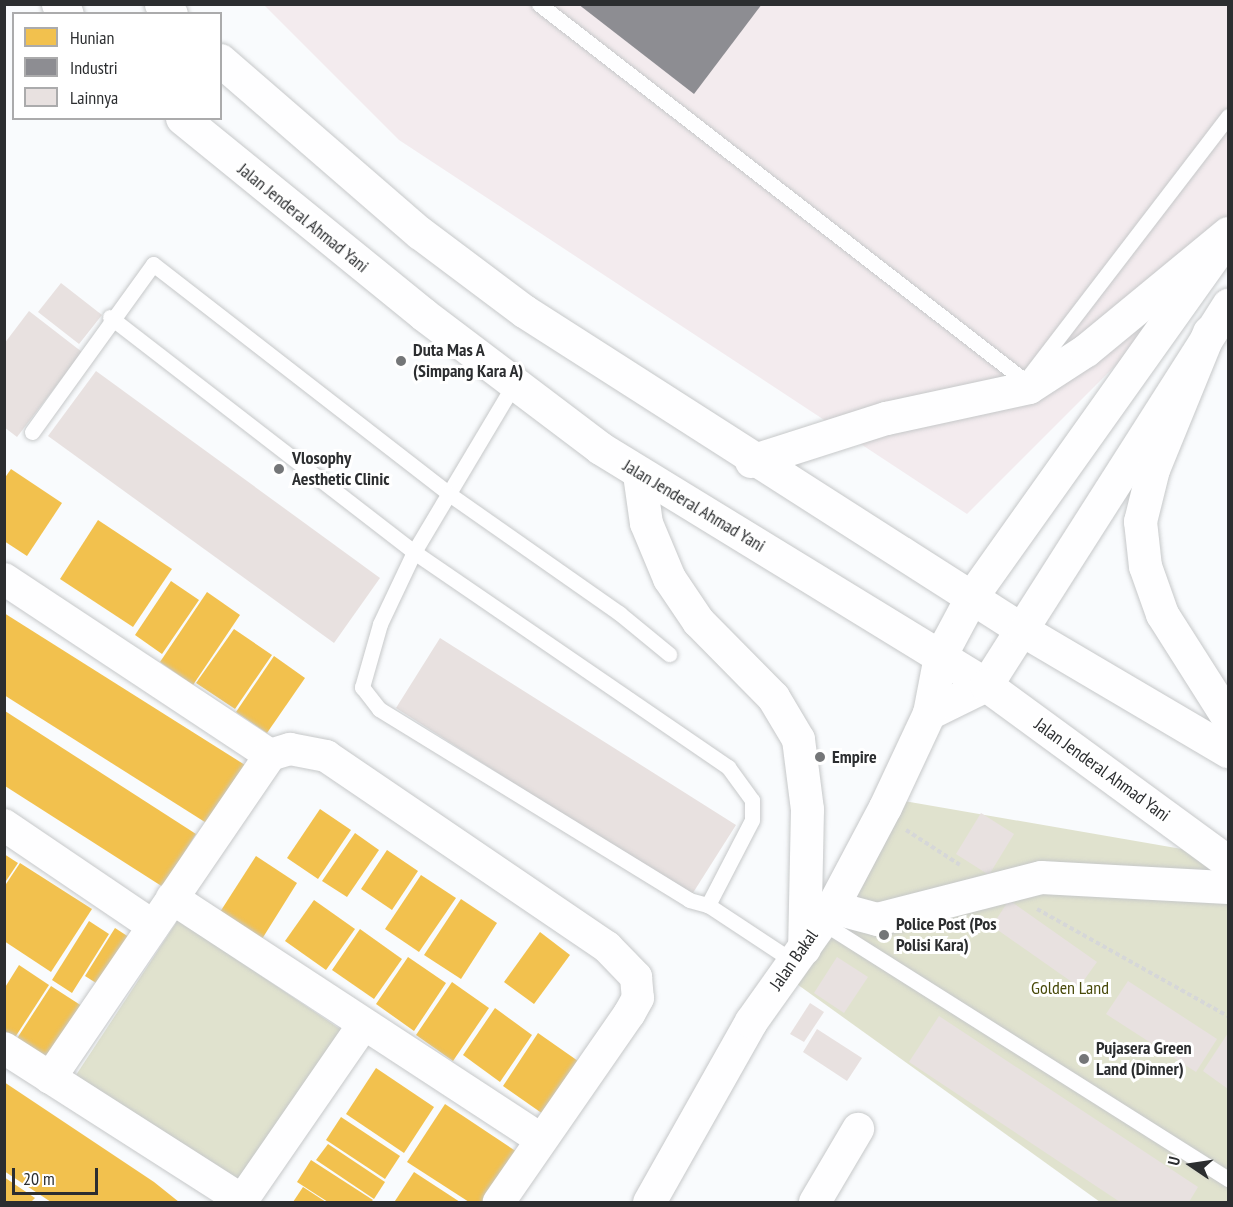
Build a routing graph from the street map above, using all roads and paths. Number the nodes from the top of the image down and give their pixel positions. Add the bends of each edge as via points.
1 (539, 4) edge
2 (222, 62) edge
3 (1228, 116) edge
4 (184, 120) edge
5 (1228, 234) edge
6 (1228, 305) edge
7 (110, 317) junction
8 (1209, 332) junction
9 (514, 384) junction
10 (32, 432) dead end
11 (751, 460) junction
12 (639, 474) junction
13 (449, 494) junction
14 (414, 552) junction
15 (4, 579) edge
16 (972, 596) junction
17 (1024, 631) junction
18 (669, 654) dead end
19 (940, 656) junction
20 (986, 685) junction
21 (928, 713) junction
22 (1228, 718) edge
23 (1228, 751) edge
24 (270, 755) junction
25 (885, 807) junction
26 (4, 825) edge
27 (1228, 862) edge
28 (996, 886) junction
29 (1228, 887) edge
30 (172, 898) junction
31 (708, 905) junction
32 (153, 926) junction
33 (813, 935) junction
34 (1228, 1016) edge
35 (363, 1025) junction
36 (4, 1048) edge
37 (50, 1078) junction
38 (858, 1129) dead end
39 (540, 1139) junction
40 (1228, 1179) edge
41 (242, 1202) edge
42 (498, 1203) edge
43 (649, 1203) edge
44 (815, 1203) edge

1 - 3 lane via 1025,381
2 - 11 main road via 420,233 524,311
4 - 9 main road, Jalan Jenderal Ahmad Yani
5 - 11 main road via 1086,350 1029,387 886,418
5 - 16 main road, Jalan Bakal
6 - 8 main road
7 - 10 lane
7 - 13 lane via 148,268 160,266
7 - 14 lane
8 - 17 main road
8 - 22 main road via 1153,469 1140,521 1145,566 1162,614
9 - 12 main road, Jalan Jenderal Ahmad Yani
9 - 13 lane
11 - 16 main road
12 - 19 main road, Jalan Jenderal Ahmad Yani
12 - 33 main road via 646,523 669,578 698,621 773,698 798,739 807,809
13 - 14 lane
13 - 18 lane via 620,613
14 - 31 lane via 741,780 752,800 752,820
14 - 31 lane via 364,669 362,687 369,699 689,900
15 - 24 street
16 - 17 main road
16 - 19 main road, Jalan Bakal
17 - 20 main road
17 - 23 main road
19 - 20 main road, Jalan Jenderal Ahmad Yani
19 - 21 main road, Jalan Bakal
20 - 21 main road
20 - 27 main road, Jalan Jenderal Ahmad Yani
21 - 25 main road, Jalan Bakal
24 - 30 street
24 - 39 street via 290,748 326,756 632,968 638,998
25 - 28 path via 912,837
25 - 33 main road, Jalan Bakal
26 - 32 street
28 - 29 main road via 1041,877 1085,876
28 - 33 main road
28 - 34 path
30 - 32 street
30 - 35 street
31 - 33 lane
32 - 37 street
33 - 40 lane
33 - 43 main road, Jalan Bakal via 751,1021
35 - 39 street
35 - 41 street
36 - 37 street
37 - 41 street
38 - 44 street
39 - 42 street

